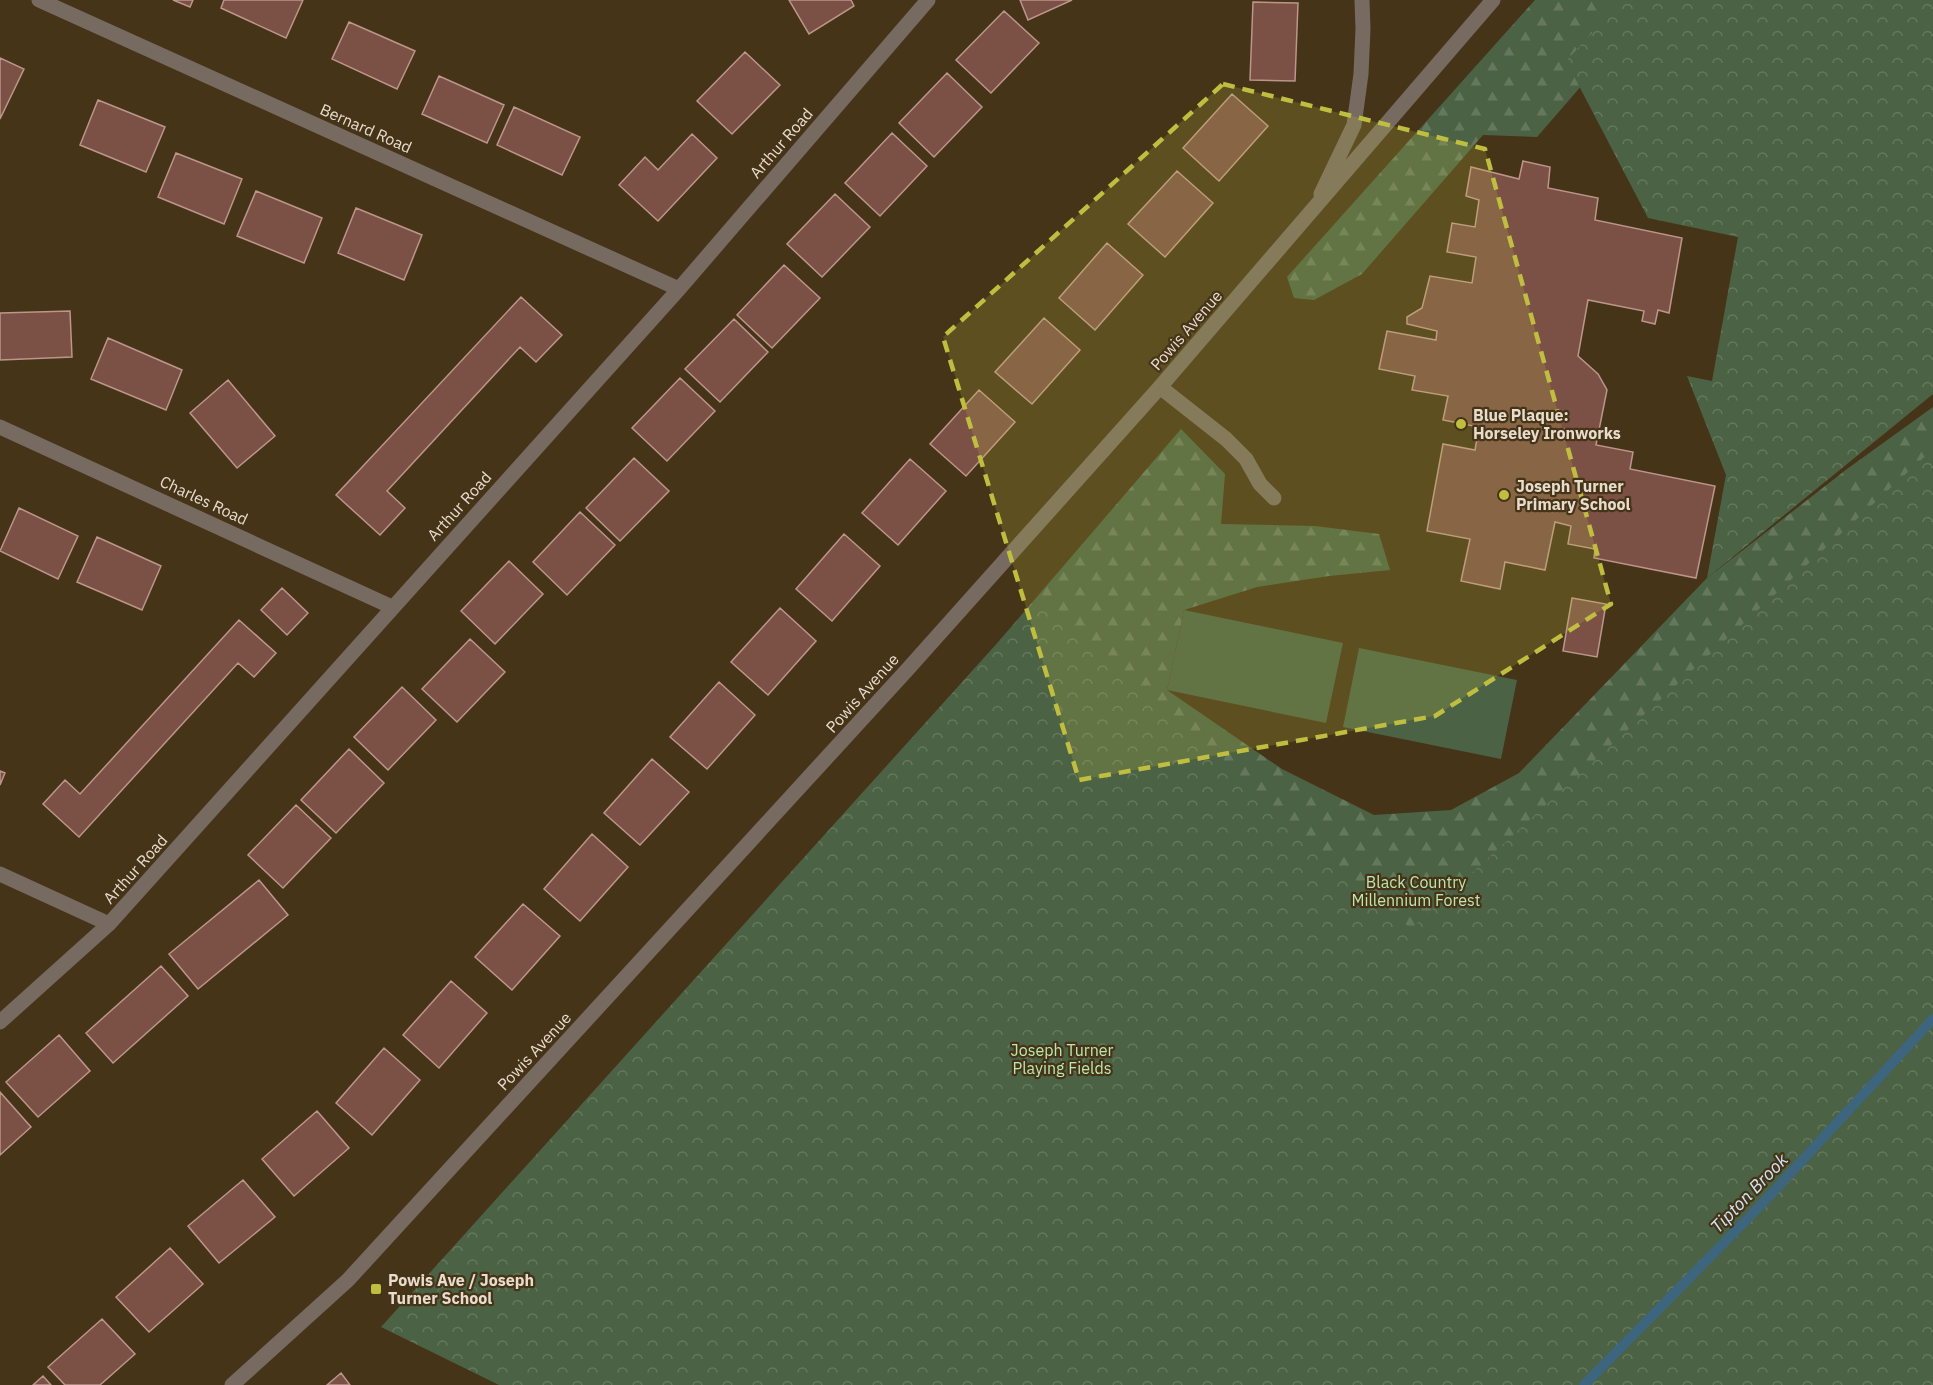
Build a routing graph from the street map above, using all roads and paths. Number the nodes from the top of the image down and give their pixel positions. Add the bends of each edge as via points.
1 (39, 0) edge
2 (928, 0) edge
3 (1362, 0) edge
4 (1493, 0) edge
5 (1312, 213) junction
6 (679, 289) junction
7 (1160, 387) junction
8 (0, 427) edge
9 (1274, 498) dead end
10 (393, 607) junction
11 (0, 874) edge
12 (109, 924) junction
13 (0, 1022) edge
14 (232, 1385) edge

1 - 6 street, Bernard Road
2 - 6 street, Arthur Road
3 - 5 street via 1364,29 1354,125
4 - 5 street, Powis Avenue
5 - 7 street, Powis Avenue
6 - 10 street, Arthur Road
7 - 9 street via 1226,439
7 - 14 street, Powis Avenue via 908,670 356,1271
8 - 10 street, Charles Road
10 - 12 street, Arthur Road
11 - 12 street
12 - 13 street, Arthur Road

